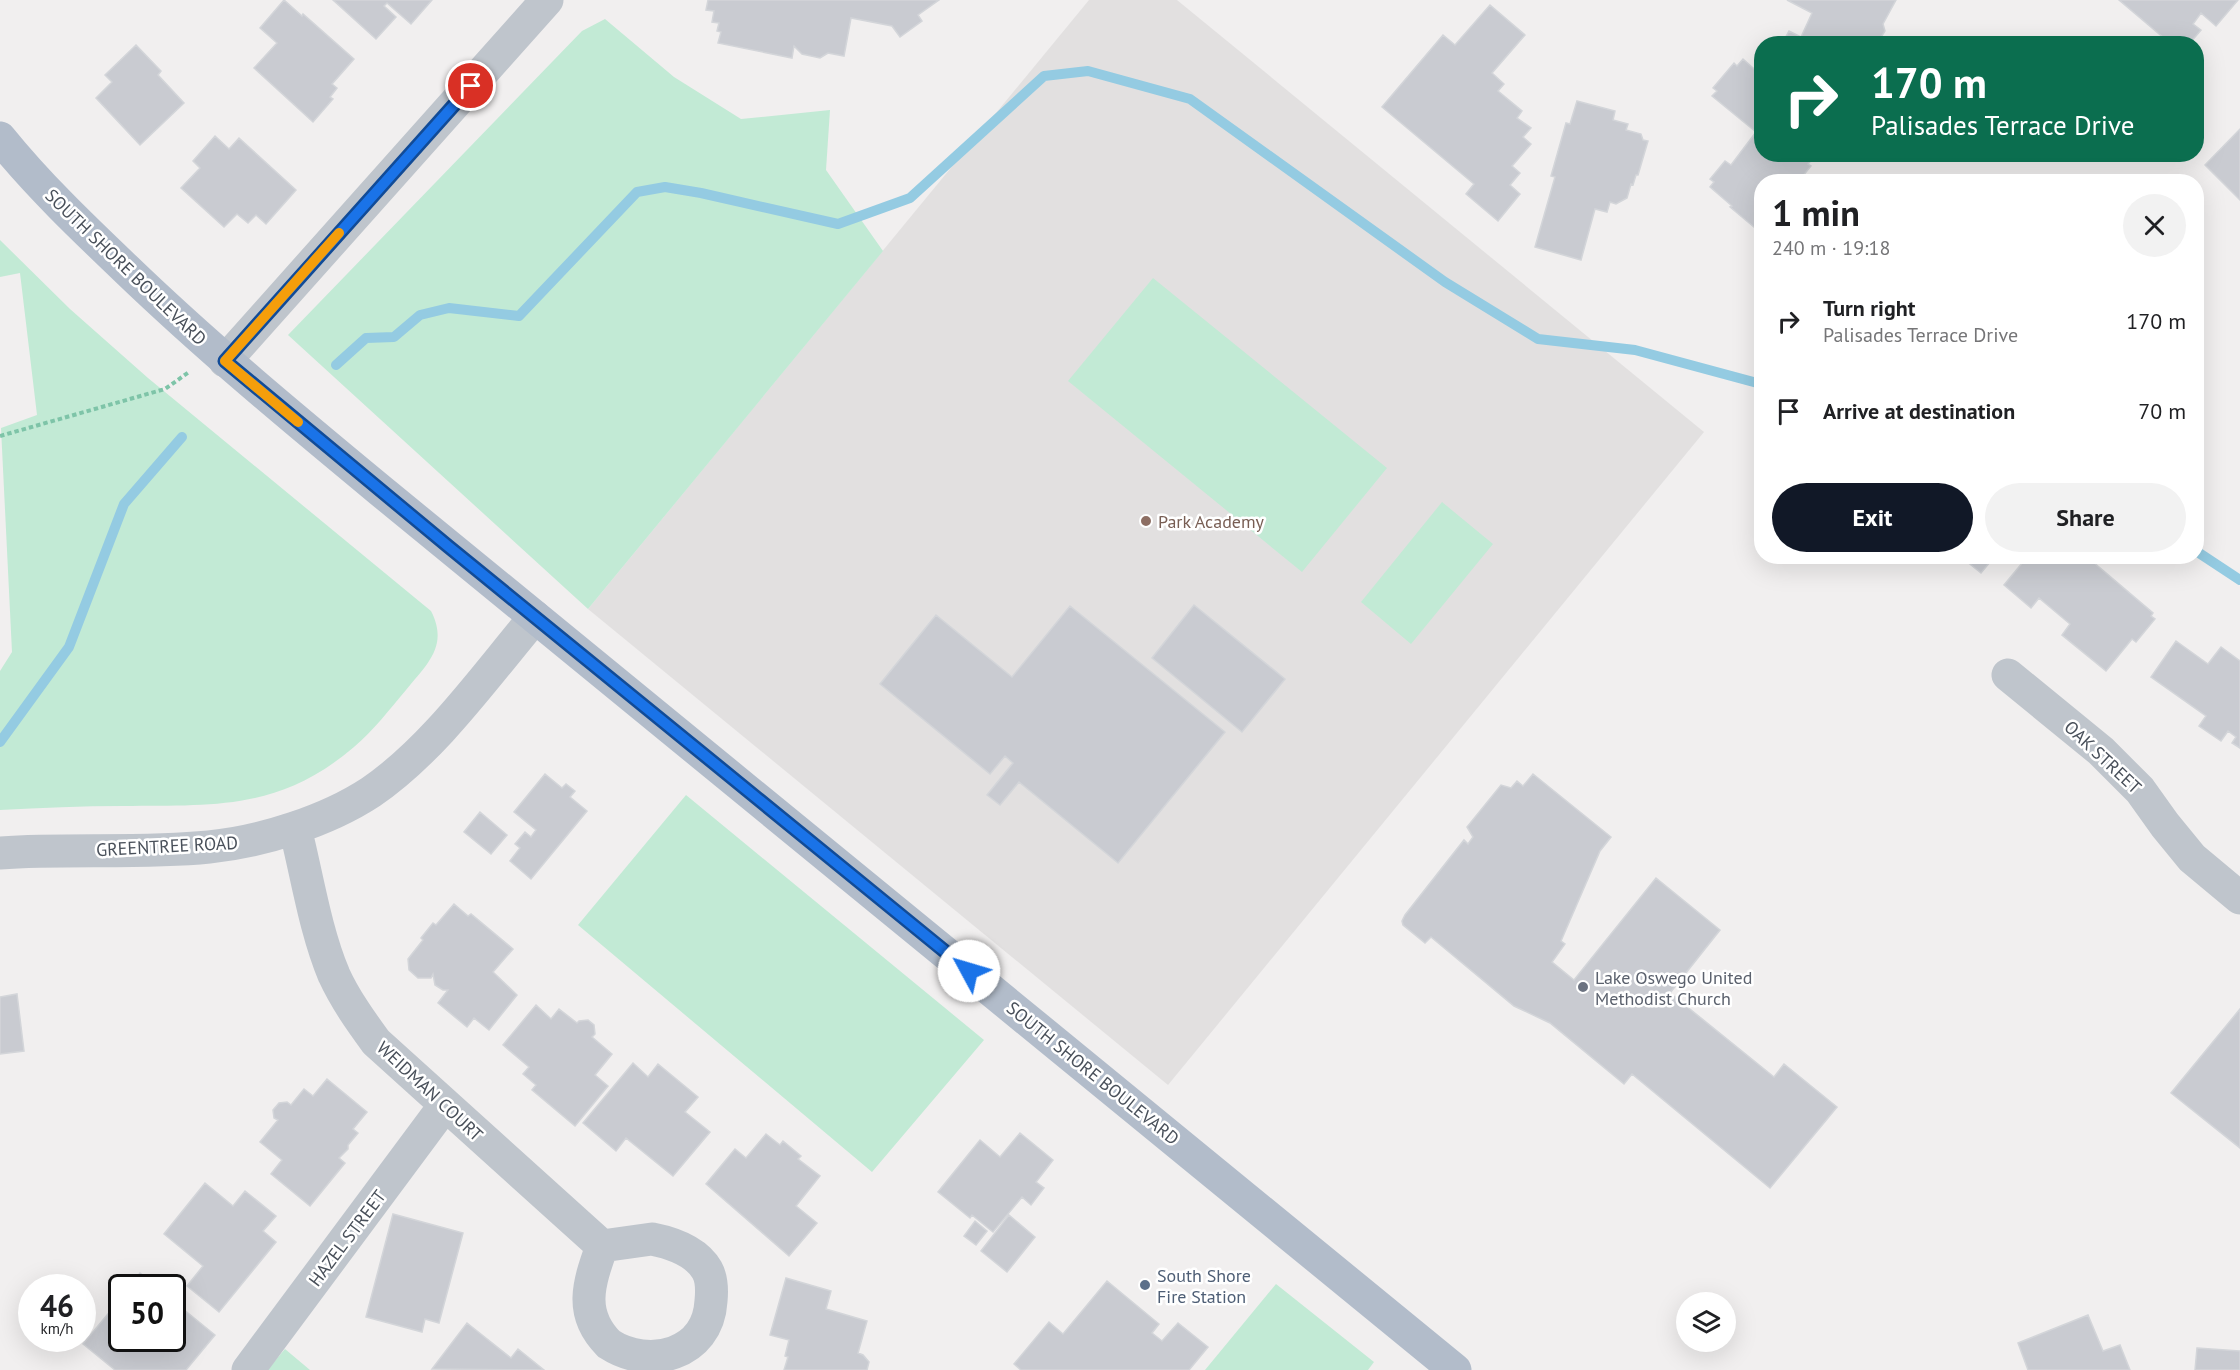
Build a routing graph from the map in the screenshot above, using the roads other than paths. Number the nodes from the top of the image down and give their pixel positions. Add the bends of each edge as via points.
1 (547, 0) edge
2 (0, 138) edge
3 (221, 357) junction
4 (535, 617) junction
5 (2007, 675) dead end
6 (295, 828) junction
7 (0, 853) edge
8 (2240, 898) edge
9 (445, 1106) junction
10 (602, 1246) dead end
11 (248, 1370) edge
12 (1455, 1370) edge

1 - 3 street
2 - 3 main road, SOUTH SHORE BOULEVARD via 92,237
3 - 4 main road, SOUTH SHORE BOULEVARD
4 - 6 street, GREENTREE ROAD via 438,732 400,768 372,792
4 - 12 main road, SOUTH SHORE BOULEVARD
5 - 8 street, OAK STREET via 2101,751 2140,790 2192,858
6 - 7 street, GREENTREE ROAD via 208,847
6 - 9 street, WEIDMAN COURT via 334,975 376,1042
9 - 10 street, WEIDMAN COURT
9 - 11 street, HAZEL STREET

